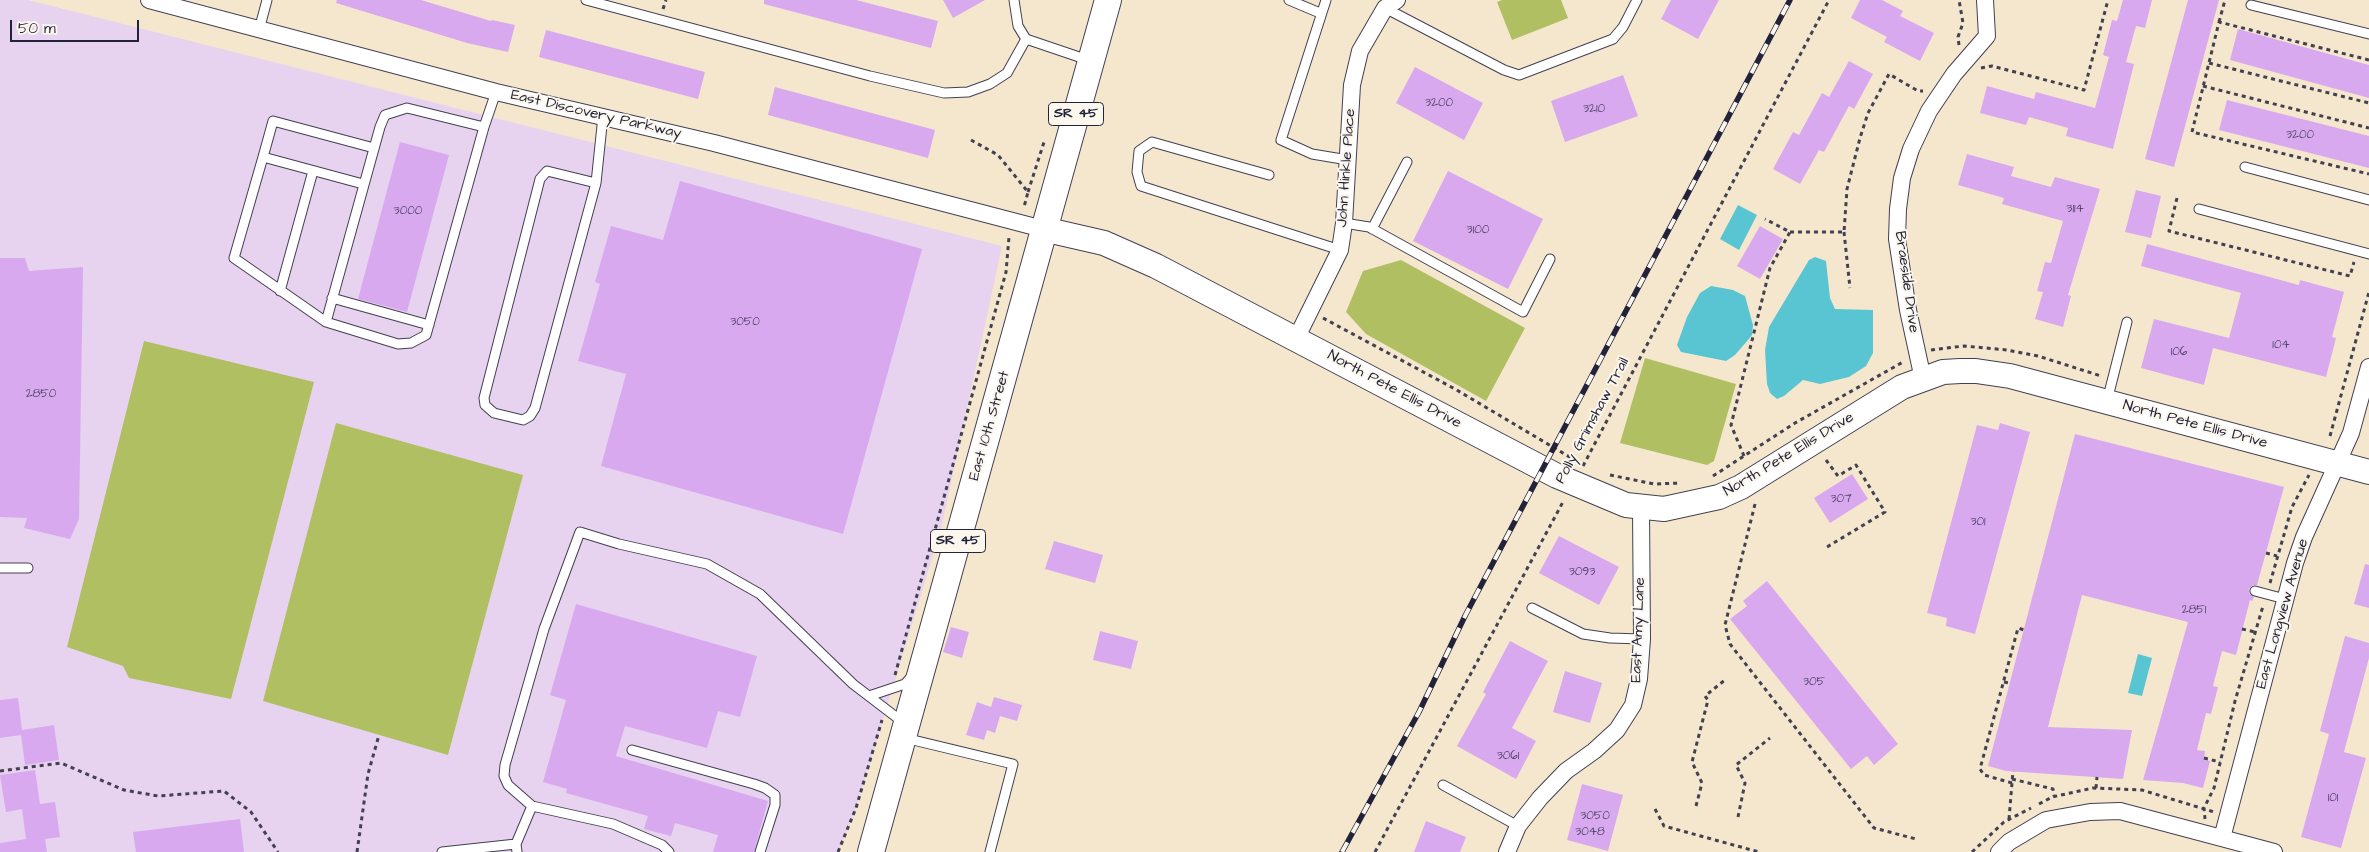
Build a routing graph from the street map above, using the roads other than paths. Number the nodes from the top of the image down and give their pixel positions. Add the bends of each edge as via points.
1 (149, 0) edge
2 (267, 0) edge
3 (586, 0) edge
4 (1014, 0) edge
5 (1108, 0) edge
6 (1289, 0) edge
7 (1326, 0) edge
8 (1637, 0) edge
9 (1985, 0) edge
10 (1391, 4) edge
11 (2252, 5) dead end
12 (1320, 13) junction
13 (259, 30) junction
14 (2369, 34) edge
15 (1026, 40) junction
16 (1091, 61) junction
17 (496, 92) junction
18 (603, 116) junction
19 (484, 128) junction
20 (374, 148) junction
21 (263, 157) junction
22 (1348, 160) junction
23 (1407, 162) dead end
24 (2245, 167) dead end
25 (313, 170) junction
26 (1269, 175) dead end
27 (363, 184) junction
28 (596, 184) junction
29 (2369, 200) edge
30 (2199, 209) dead end
31 (1344, 223) junction
32 (1032, 225) junction
33 (1372, 228) junction
34 (1340, 250) junction
35 (2369, 254) edge
36 (1550, 259) dead end
37 (280, 291) junction
38 (332, 298) junction
39 (326, 322) junction
40 (2127, 322) dead end
41 (429, 325) junction
42 (1296, 340) junction
43 (2369, 367) edge
44 (1923, 379) junction
45 (2110, 391) junction
46 (2338, 464) junction
47 (2369, 472) edge
48 (1641, 508) junction
49 (0, 568) edge
50 (28, 568) dead end
51 (2255, 591) dead end
52 (2285, 599) junction
53 (1532, 608) dead end
54 (1642, 639) junction
55 (923, 665) junction
56 (869, 696) junction
57 (905, 732) junction
58 (632, 750) dead end
59 (1443, 785) dead end
60 (532, 806) junction
61 (1518, 826) junction
62 (2222, 838) junction
63 (516, 848) edge
64 (442, 852) edge
65 (669, 852) edge
66 (760, 852) edge
67 (871, 852) edge
68 (990, 852) edge
69 (1507, 852) edge
70 (1999, 852) edge
71 (2274, 852) edge

1 - 13 street, East Discovery Parkway
2 - 13 lane
3 - 15 lane via 944,93 968,92 990,84 1007,73
4 - 15 lane via 1018,26
5 - 16 main road, East 10th Street / SR 45
6 - 12 lane
7 - 12 lane
8 - 10 lane via 1613,39 1519,75 1504,70
9 - 44 street, Braeside Drive via 1987,36 1954,74 1929,112 1911,149 1902,178 1897,239 1925,353
10 - 22 street, John Hinkle Place via 1360,51 1352,85
11 - 14 lane
12 - 22 lane via 1281,140 1312,154
13 - 17 street, East Discovery Parkway
15 - 16 lane
16 - 32 main road, East 10th Street / SR 45
17 - 18 street, East Discovery Parkway
17 - 19 lane
18 - 28 lane
18 - 32 street, East Discovery Parkway
19 - 20 lane via 408,108 385,116
19 - 41 lane
20 - 21 lane via 273,121
20 - 27 lane
21 - 25 lane
21 - 37 lane via 234,258
22 - 31 street, John Hinkle Place
23 - 33 lane
24 - 29 lane
25 - 27 lane
25 - 37 lane
26 - 34 lane via 1152,142 1139,151 1137,172 1141,186
27 - 38 lane
28 - 28 lane via 535,408 522,420 494,412 485,404 484,398 540,179 547,171
30 - 35 lane
31 - 33 lane
31 - 34 street, John Hinkle Place
32 - 42 street, North Pete Ellis Drive via 1104,243 1148,262
32 - 55 main road, East 10th Street / SR 45
33 - 36 lane via 1523,312
34 - 42 street, John Hinkle Place
37 - 39 lane
38 - 39 lane
38 - 41 lane
39 - 41 lane via 398,344 411,343 426,335
40 - 45 lane
42 - 48 street, North Pete Ellis Drive via 1578,474 1611,500
43 - 46 street, East Longview Avenue via 2351,433
44 - 45 street, North Pete Ellis Drive via 1943,372 1976,370
44 - 48 street, North Pete Ellis Drive via 1902,387 1741,488 1688,505
45 - 46 street, North Pete Ellis Drive
46 - 47 street, North Pete Ellis Drive
46 - 52 street, East Longview Avenue via 2304,537
48 - 54 street, East Amy Lane
49 - 50 lane
51 - 52 lane
52 - 62 street, East Longview Avenue
53 - 54 lane via 1583,634
54 - 61 street, East Amy Lane via 1634,705 1617,730 1566,771
55 - 56 lane via 905,684
55 - 57 main road, East 10th Street / SR 45
56 - 57 lane via 885,708
56 - 60 lane via 852,684 760,594 706,564 580,532 544,629 505,765 504,776 508,785
57 - 67 main road, East 10th Street / SR 45
57 - 68 lane via 1013,764
58 - 66 lane via 754,784 775,795 775,805
59 - 61 lane
60 - 63 lane
60 - 65 lane via 613,824 662,845
61 - 69 street, East Amy Lane
62 - 70 street via 2120,811 2090,812 2046,820 2009,842
62 - 71 street
63 - 64 lane

